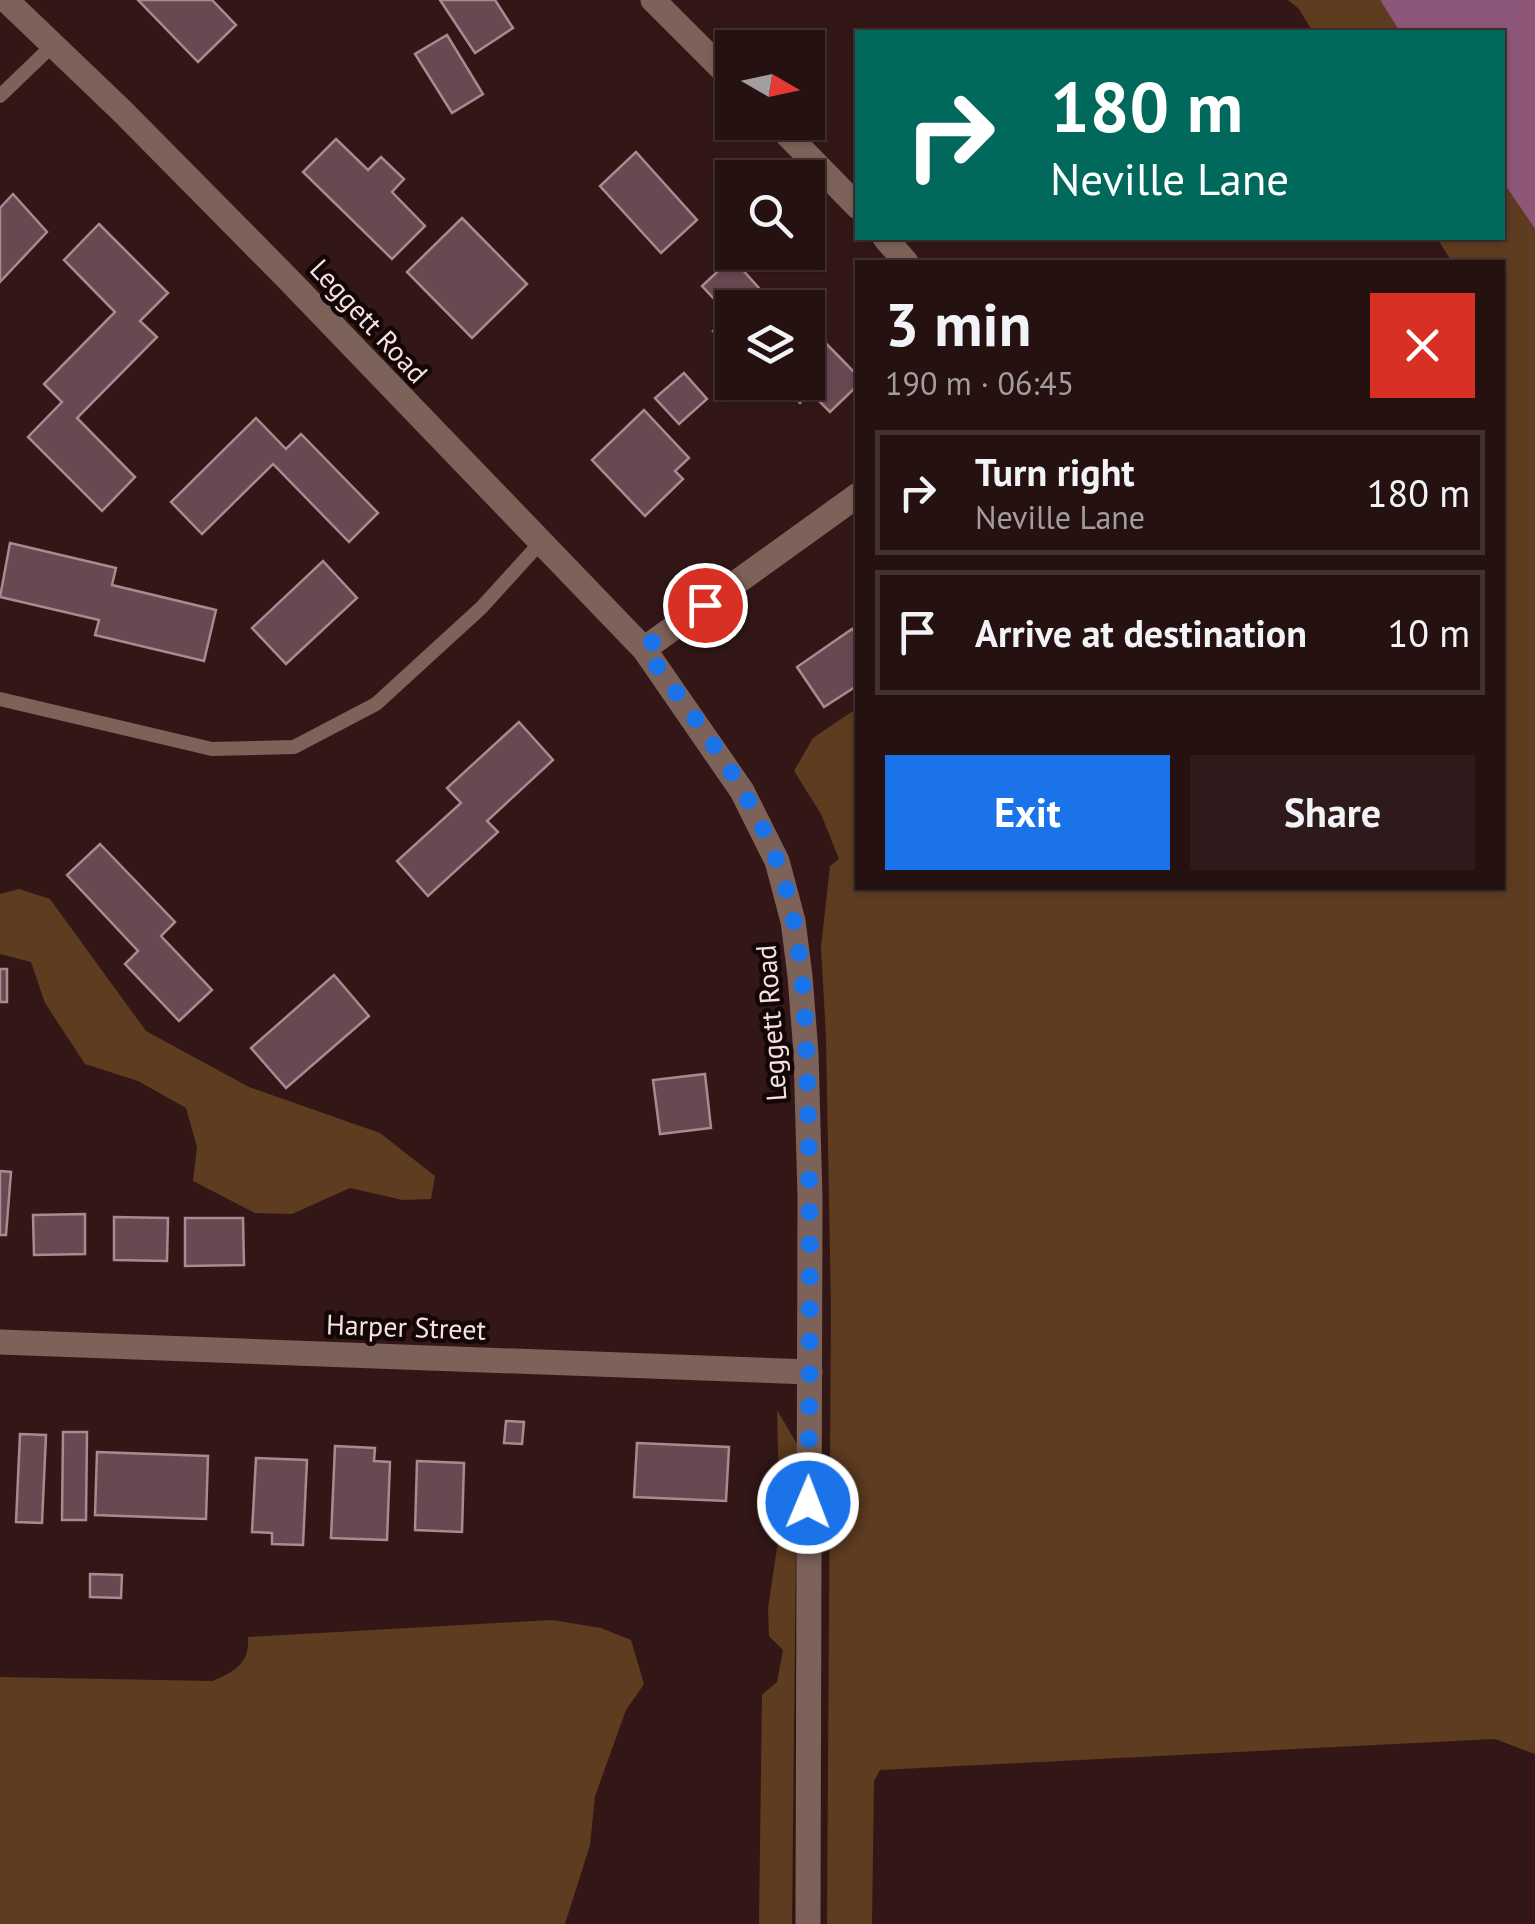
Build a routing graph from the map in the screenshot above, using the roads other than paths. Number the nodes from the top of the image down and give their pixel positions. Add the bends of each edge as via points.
1 (6, 0) edge
2 (653, 0) edge
3 (53, 45) junction
4 (715, 63) edge
5 (0, 96) edge
6 (793, 140) edge
7 (855, 204) edge
8 (887, 240) edge
9 (904, 260) edge
10 (855, 497) edge
11 (541, 542) junction
12 (644, 648) junction
13 (0, 699) edge
14 (0, 1342) edge
15 (810, 1372) junction
16 (808, 1924) edge

1 - 3 street, Leggett Road
2 - 4 street
3 - 5 lane
3 - 11 street, Leggett Road
6 - 7 street
8 - 9 street
10 - 12 street
11 - 12 street, Leggett Road
11 - 13 lane via 481,608 376,704 294,747 212,750
12 - 15 street, Leggett Road via 742,791 777,862 792,921 807,1071
14 - 15 street, Harper Street
15 - 16 street, Leggett Road

